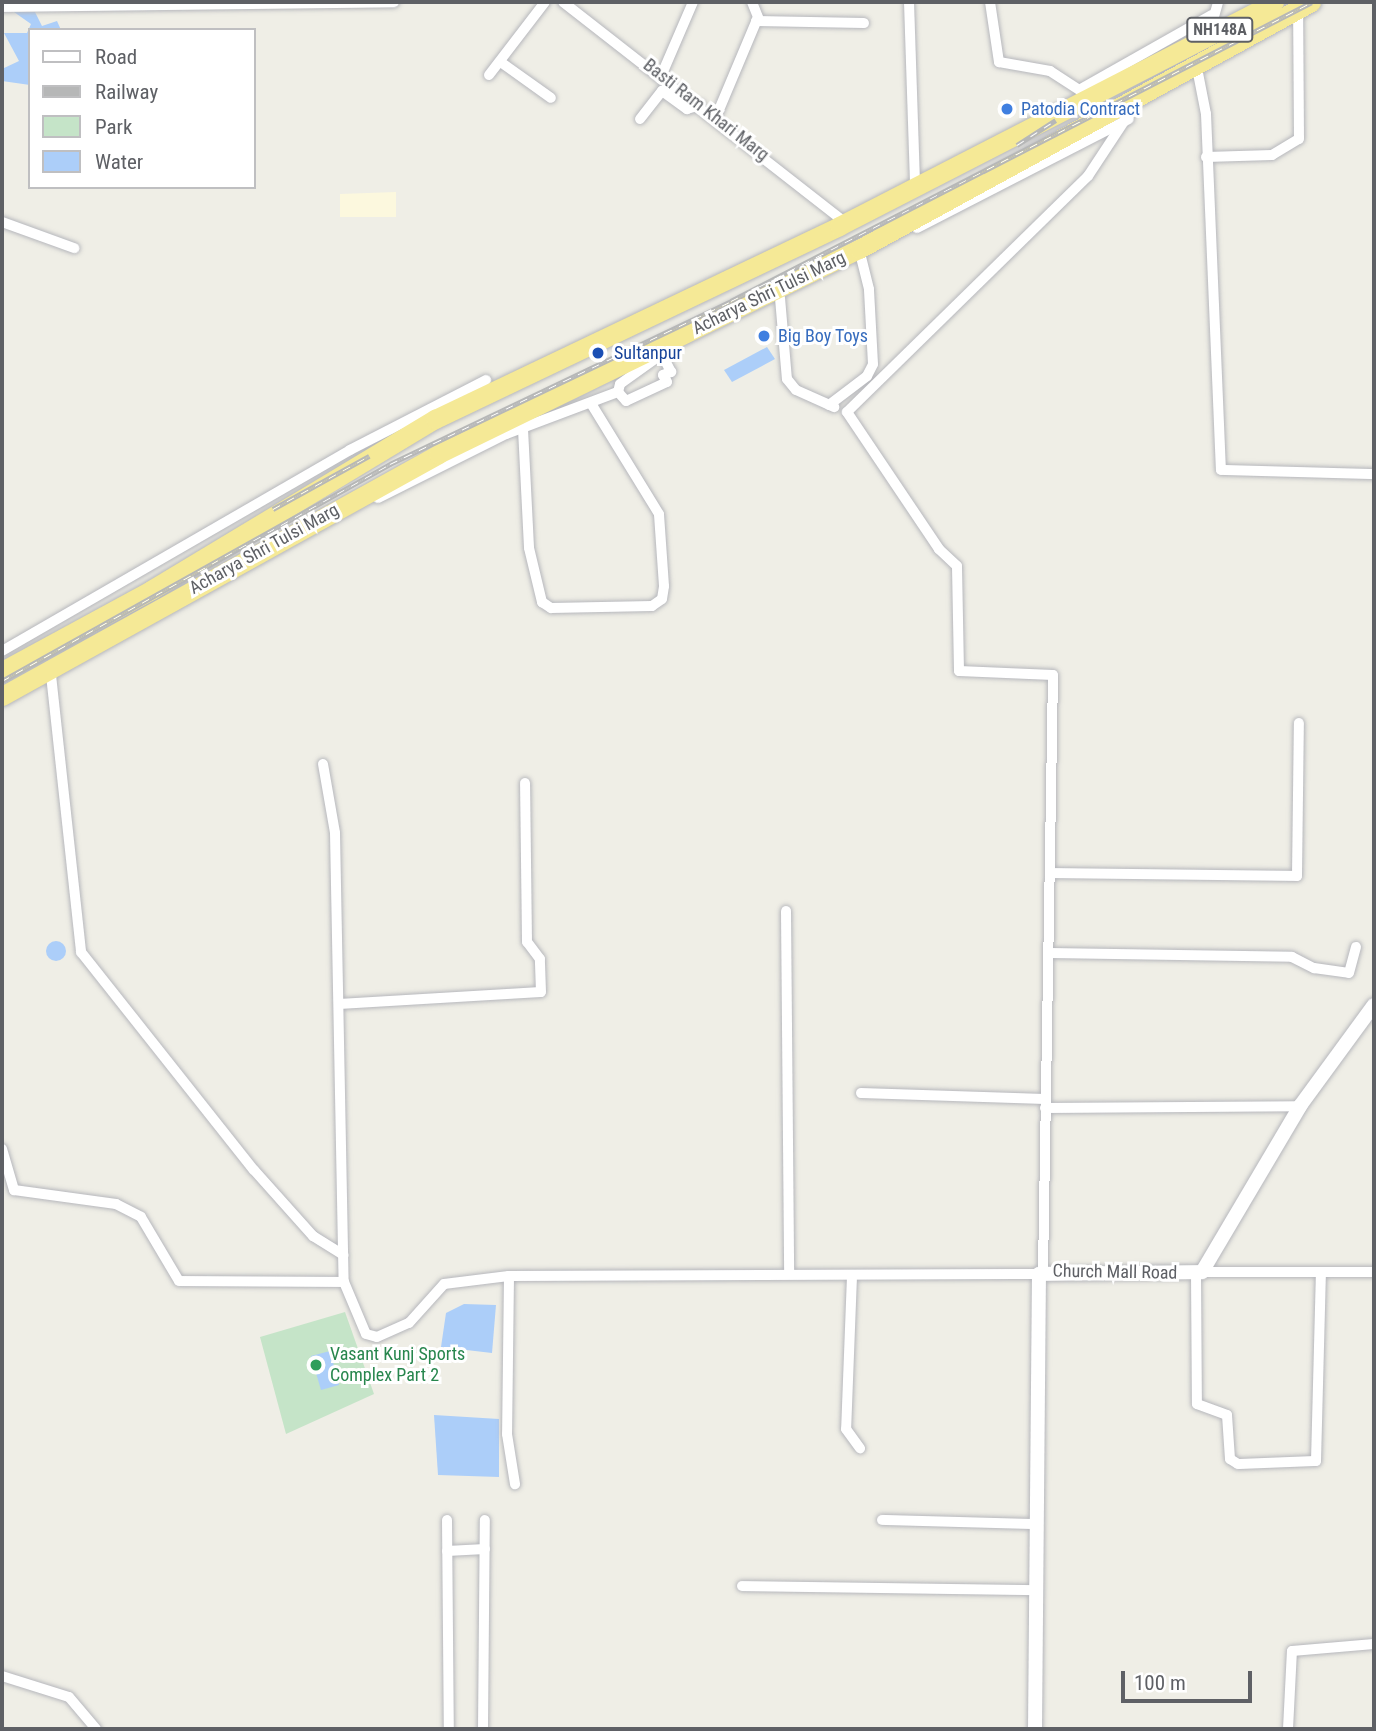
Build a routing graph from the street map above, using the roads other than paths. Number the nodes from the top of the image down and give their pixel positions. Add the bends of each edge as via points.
1 (394, 2) edge
2 (545, 2) edge
3 (563, 2) edge
4 (693, 2) edge
5 (752, 2) edge
6 (909, 2) edge
7 (990, 2) edge
8 (1218, 2) edge
9 (1273, 2) edge
10 (248, 3) edge
11 (313, 3) edge
12 (355, 3) edge
13 (1305, 5) edge
14 (2, 7) edge
15 (756, 21) junction
16 (864, 23) dead end
17 (1218, 32) junction
18 (502, 62) junction
19 (1196, 63) junction
20 (662, 74) junction
21 (489, 75) dead end
22 (1143, 90) junction
23 (1085, 93) junction
24 (551, 98) dead end
25 (701, 105) junction
26 (716, 117) junction
27 (640, 119) dead end
28 (1129, 119) junction
29 (1206, 157) junction
30 (915, 184) junction
31 (2, 222) edge
32 (845, 222) junction
33 (74, 248) dead end
34 (860, 253) junction
35 (708, 290) junction
36 (780, 298) junction
37 (721, 316) junction
38 (662, 354) junction
39 (486, 380) dead end
40 (618, 392) junction
41 (592, 405) junction
42 (829, 405) junction
43 (847, 412) junction
44 (523, 429) junction
45 (1374, 474) edge
46 (2, 650) edge
47 (2, 671) edge
48 (51, 675) junction
49 (2, 696) edge
50 (2, 702) edge
51 (1298, 723) dead end
52 (323, 764) dead end
53 (525, 783) dead end
54 (1053, 873) junction
55 (786, 911) dead end
56 (1356, 947) dead end
57 (1050, 953) junction
58 (339, 1004) junction
59 (1374, 1006) edge
60 (861, 1093) dead end
61 (1045, 1104) junction
62 (1300, 1106) junction
63 (2, 1149) edge
64 (344, 1255) junction
65 (1374, 1272) edge
66 (789, 1273) junction
67 (1042, 1273) junction
68 (1199, 1273) junction
69 (1321, 1273) junction
70 (509, 1276) junction
71 (852, 1276) junction
72 (344, 1282) junction
73 (860, 1448) dead end
74 (515, 1484) dead end
75 (447, 1520) dead end
76 (485, 1520) dead end
77 (882, 1520) dead end
78 (1036, 1524) junction
79 (485, 1549) junction
80 (447, 1551) junction
81 (742, 1586) dead end
82 (1036, 1590) junction
83 (1374, 1644) edge
84 (2, 1676) edge
85 (96, 1729) edge
86 (449, 1729) edge
87 (482, 1729) edge
88 (1035, 1729) edge
89 (1288, 1729) edge

1 - 12 street
2 - 18 street
3 - 20 street, Basti Ram Khari Marg
4 - 20 street
5 - 15 street
6 - 30 street
7 - 23 street via 999,62 1050,71
8 - 17 street
9 - 17 highway, Acharya Shri Tulsi Marg / NH148A
10 - 11 street
10 - 14 street
11 - 12 street
13 - 17 highway, Acharya Shri Tulsi Marg / NH148A
13 - 29 street via 1299,139 1272,155
15 - 16 street
15 - 26 street
17 - 19 highway, Acharya Shri Tulsi Marg / NH148A
17 - 23 highway, Acharya Shri Tulsi Marg / NH148A
18 - 21 street
18 - 24 street
19 - 22 highway, Acharya Shri Tulsi Marg / NH148A
19 - 29 street via 1206,104
20 - 25 street, Basti Ram Khari Marg
22 - 28 street
22 - 34 highway, Acharya Shri Tulsi Marg / NH148A
23 - 30 highway, Acharya Shri Tulsi Marg / NH148A
25 - 26 street, Basti Ram Khari Marg
25 - 27 street via 687,109 662,91
26 - 32 street, Basti Ram Khari Marg
28 - 34 street
28 - 43 street via 1088,176
29 - 45 street via 1221,470
30 - 32 highway, Acharya Shri Tulsi Marg / NH148A
31 - 33 street
32 - 35 highway, Acharya Shri Tulsi Marg / NH148A
34 - 36 street
34 - 37 highway, Acharya Shri Tulsi Marg / NH148A
34 - 42 street via 869,289 873,364 862,381
35 - 37 highway
35 - 47 highway, Acharya Shri Tulsi Marg / NH148A via 435,419 151,590
36 - 38 street
36 - 42 street via 787,379 796,390
37 - 49 highway, Acharya Shri Tulsi Marg / NH148A via 438,454
38 - 40 street via 620,384
38 - 40 street via 671,372 663,374 667,382 626,401
39 - 46 street via 350,450
40 - 41 street
41 - 44 street
41 - 44 street via 657,508 664,586 657,604 588,609 542,601 529,548
42 - 43 street
43 - 54 street via 939,549 957,566 960,671 1053,673
44 - 48 street via 212,582
48 - 50 street
48 - 64 street via 80,951 254,1170 313,1236
51 - 54 street via 1297,876
52 - 58 street via 334,825
53 - 58 street via 527,942 540,959 541,992
54 - 57 street
55 - 66 street
56 - 57 street via 1349,973 1314,968 1292,957
57 - 61 street
58 - 64 street
59 - 62 street, Church Mall Road
60 - 61 street
61 - 62 street
61 - 67 street
62 - 68 street, Church Mall Road
63 - 72 street via 14,1190 116,1204 141,1217 179,1281
64 - 72 street
65 - 69 street
66 - 70 street
66 - 71 street
67 - 68 street, Church Mall Road
67 - 71 street
67 - 78 street, Church Mall Road
68 - 69 street
68 - 69 street via 1197,1404 1227,1415 1230,1459 1238,1464 1316,1461
70 - 72 street via 444,1284 409,1323 377,1337 362,1330
70 - 74 street via 507,1434
71 - 73 street via 846,1429
75 - 80 street
76 - 79 street
77 - 78 street
78 - 82 street, Church Mall Road
79 - 80 street
79 - 87 street
80 - 86 street
81 - 82 street
82 - 88 street, Church Mall Road
83 - 89 street via 1292,1651
84 - 85 street via 68,1698

